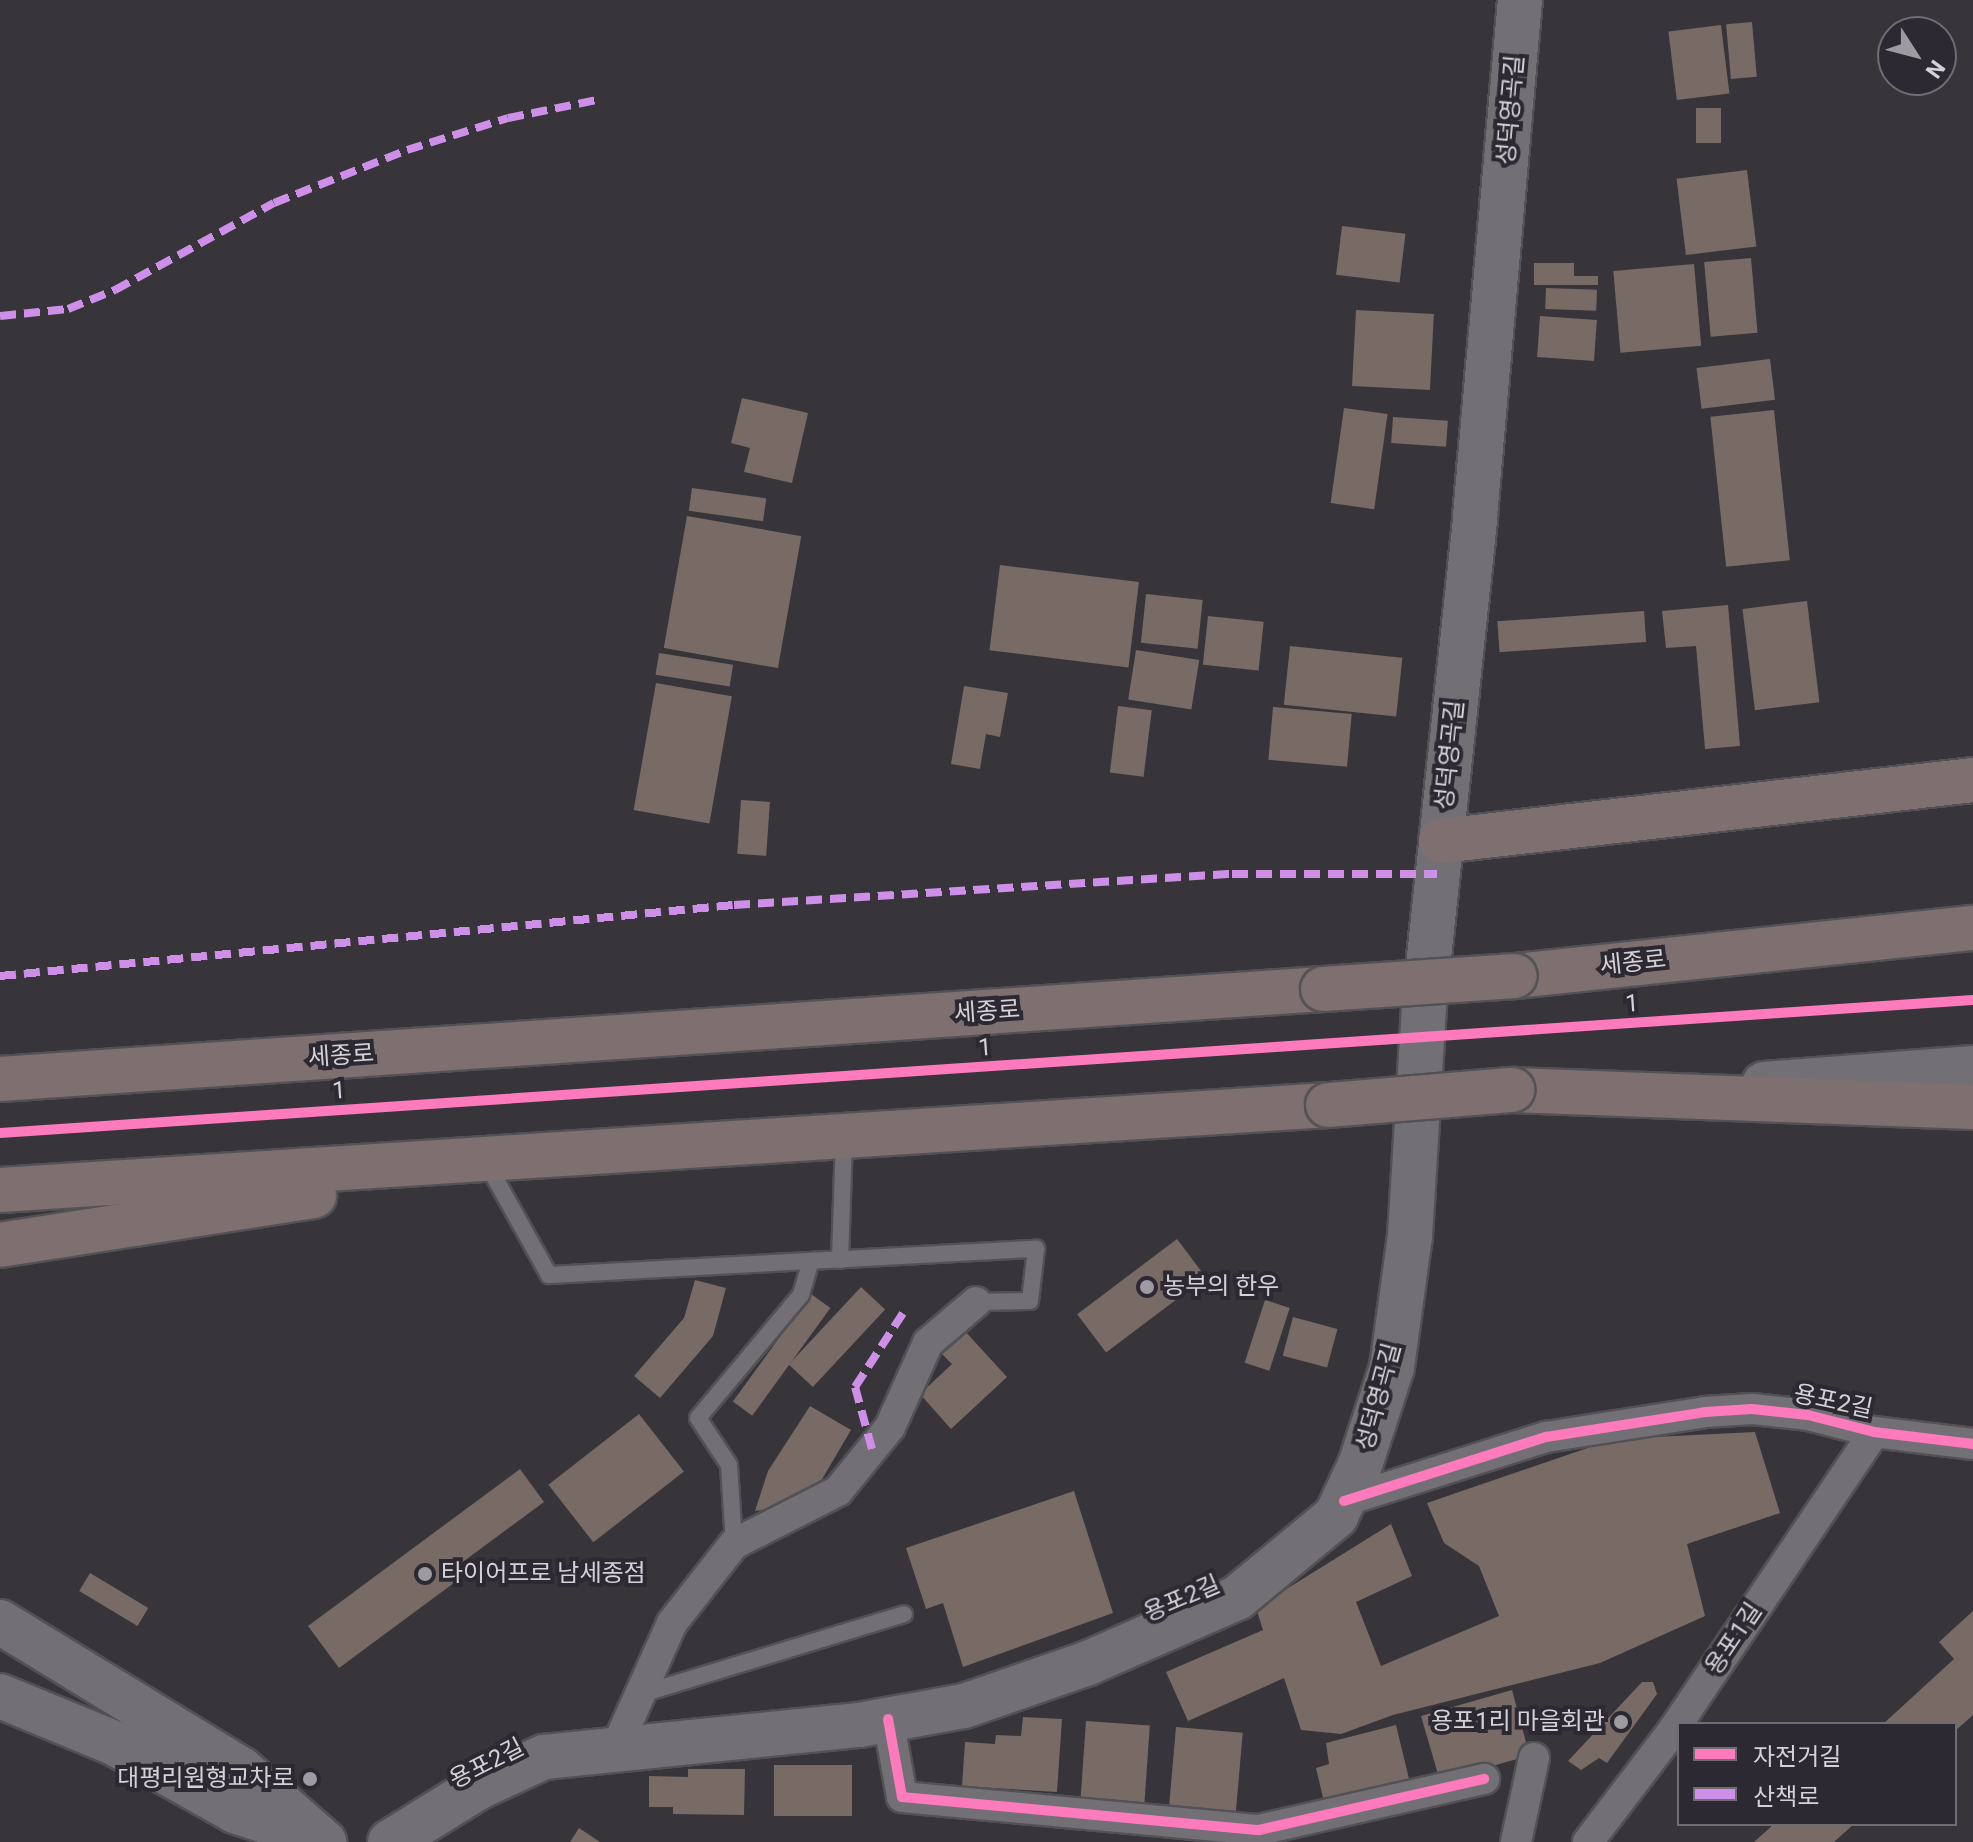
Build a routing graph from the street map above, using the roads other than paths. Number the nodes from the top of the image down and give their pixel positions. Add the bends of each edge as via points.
1 (1520, 0) edge
2 (1973, 780) edge
3 (1441, 841) junction
4 (1973, 928) edge
5 (1973, 938) edge
6 (1798, 946) junction
7 (1973, 1068) edge
8 (0, 1079) edge
9 (1626, 1096) junction
10 (1973, 1107) edge
11 (844, 1136) junction
12 (656, 1148) junction
13 (491, 1171) junction
14 (0, 1190) edge
15 (0, 1245) edge
16 (840, 1260) junction
17 (811, 1261) junction
18 (976, 1302) joint
19 (1874, 1432) junction
20 (1973, 1444) edge
21 (1344, 1501) junction
22 (734, 1544) junction
23 (904, 1614) dead end
24 (0, 1622) edge
25 (0, 1696) edge
26 (636, 1696) junction
27 (888, 1719) junction
28 (1679, 1722) edge
29 (1677, 1725) edge
30 (615, 1750) junction
31 (1534, 1758) dead end
32 (1484, 1779) dead end
33 (1255, 1836) edge
34 (321, 1840) edge
35 (390, 1842) edge
36 (1516, 1842) edge
37 (1588, 1842) edge

1 - 3 main road, 성덕영곡길
2 - 3 highway
3 - 21 main road, 성덕영곡길 via 1424,1005 1410,1236 1392,1367
4 - 6 highway, 세종로 / 1
5 - 6 main road
6 - 8 highway, 세종로 / 1, bridge via 1515,976
7 - 9 main road
9 - 10 highway
9 - 11 highway, bridge via 1512,1090
11 - 12 highway
11 - 16 lane
12 - 13 highway
12 - 14 highway
13 - 15 highway
13 - 17 lane via 549,1275
16 - 17 lane
16 - 18 lane via 1036,1249 1030,1301
17 - 22 lane via 801,1295 698,1418 729,1465
18 - 22 street via 928,1343 890,1427 838,1491
19 - 20 street, 용포2길
19 - 21 street, 용포2길 via 1808,1415 1752,1409 1627,1422 1517,1445
19 - 28 street, 용포1길
21 - 27 main road, 용포2길 via 1336,1516 1295,1555 1237,1598 964,1706
22 - 26 street via 672,1623
23 - 26 lane
24 - 34 main road via 241,1769
25 - 34 main road via 114,1743 235,1811
26 - 30 street
27 - 30 main road, 용포2길
27 - 33 street via 902,1797
29 - 37 street, 용포1길
30 - 35 main road, 용포2길 via 544,1757 479,1787
31 - 36 street
32 - 33 street

